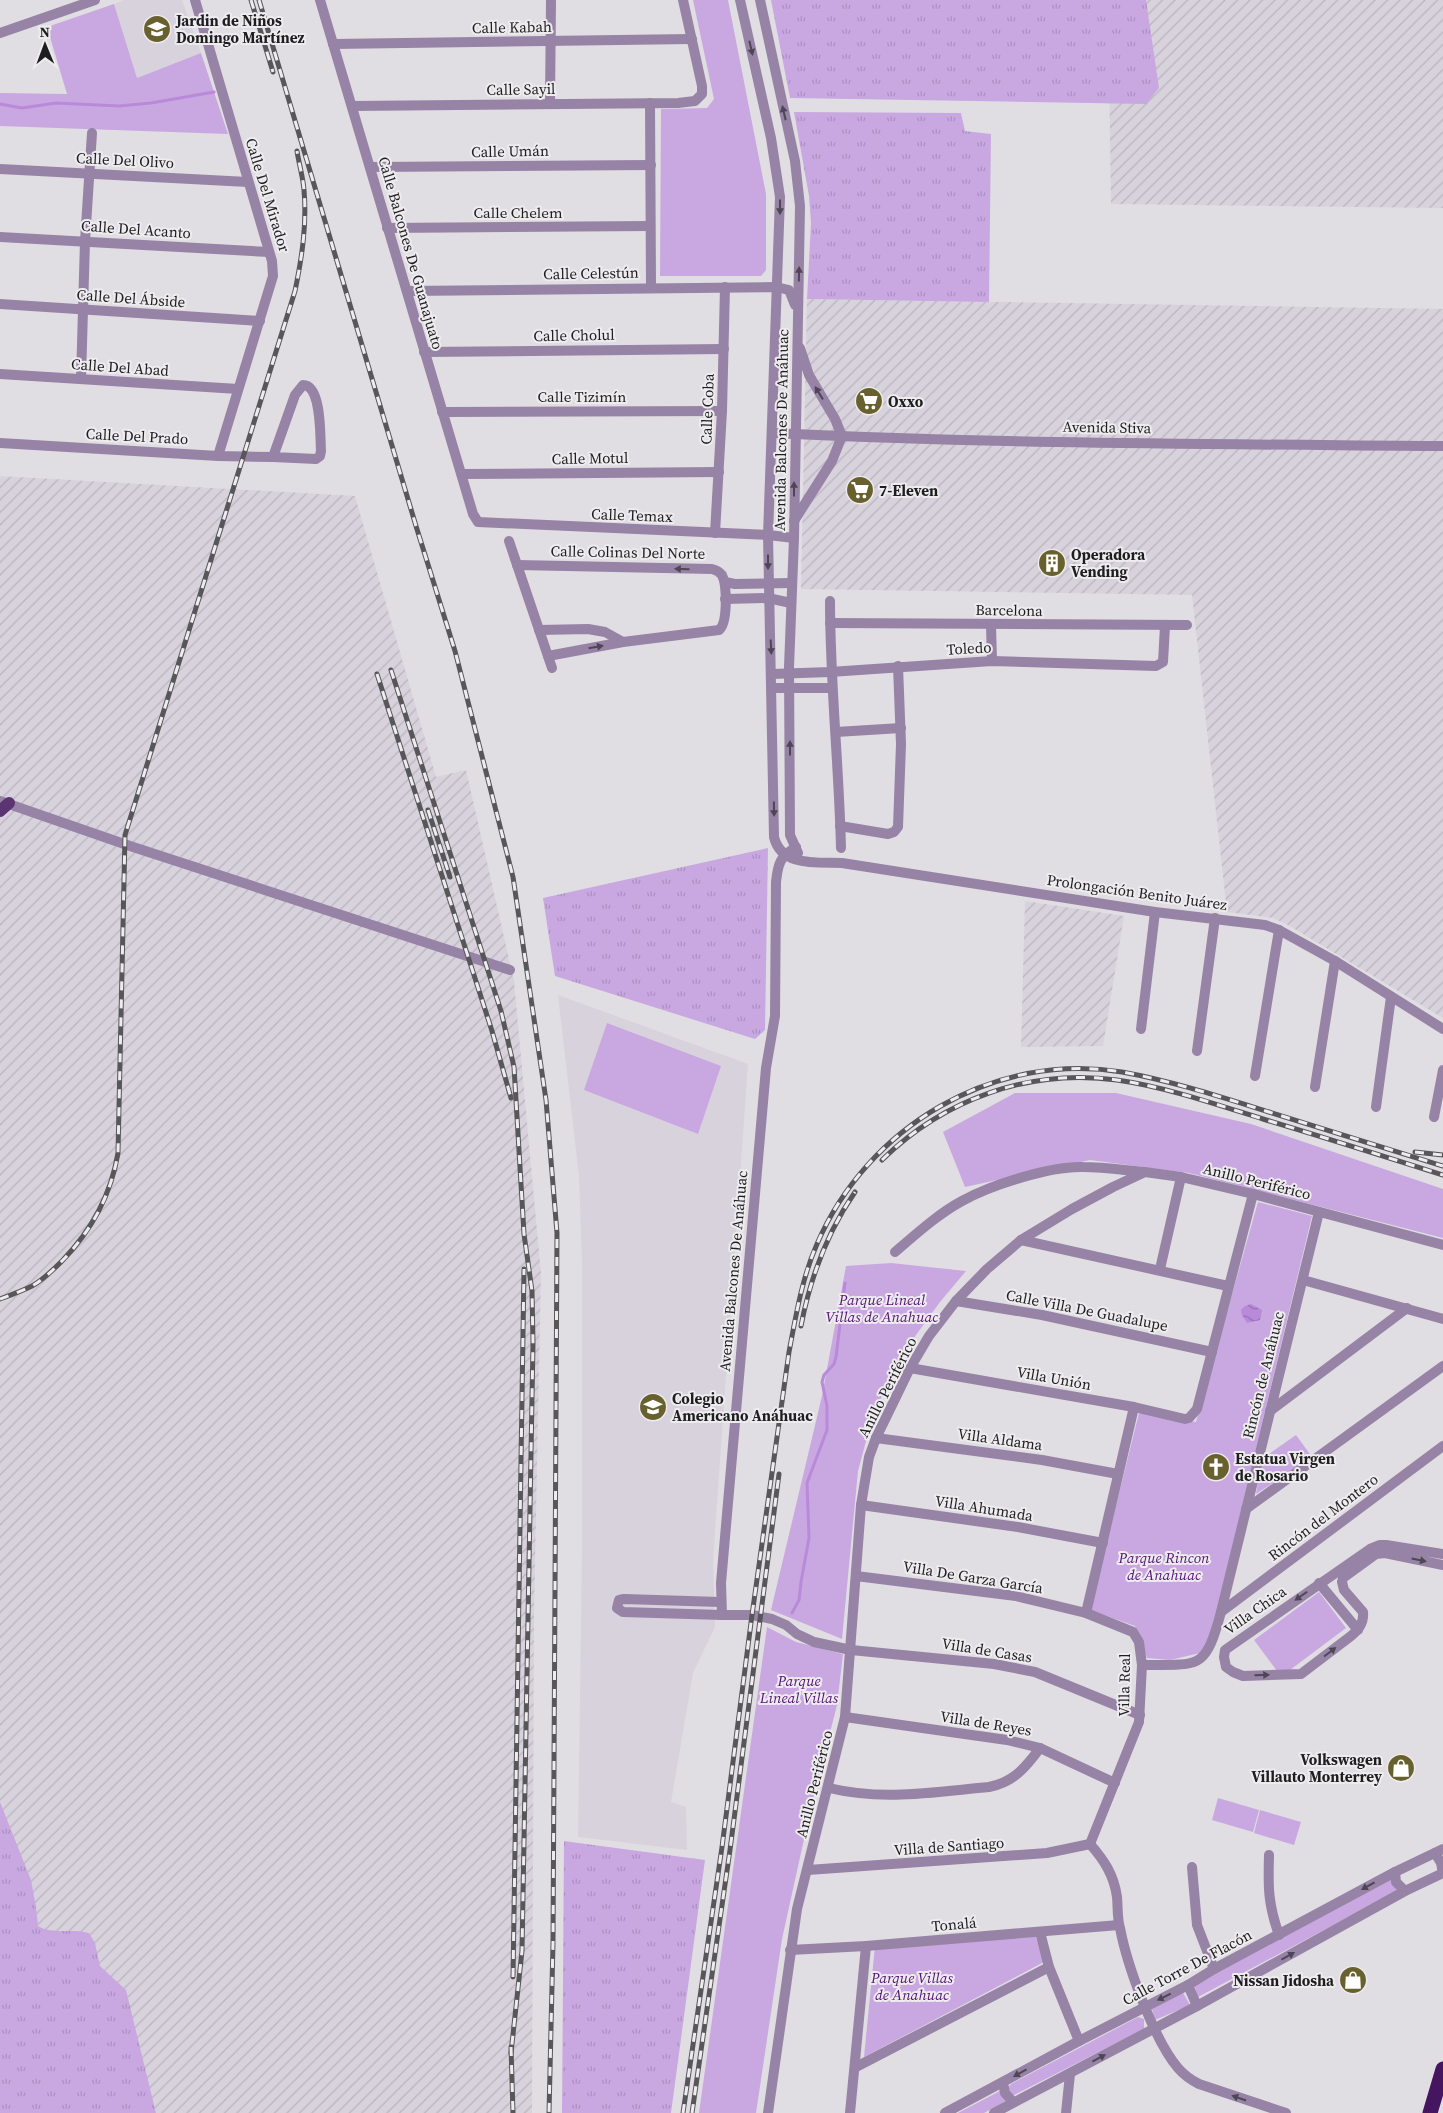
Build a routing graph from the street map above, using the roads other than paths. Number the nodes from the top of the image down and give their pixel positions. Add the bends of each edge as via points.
1 (95, 0) edge
2 (195, 0) edge
3 (320, 0) edge
4 (551, 0) edge
5 (683, 0) edge
6 (740, 0) edge
7 (760, 0) edge
8 (0, 33) edge
9 (692, 39) junction
10 (550, 41) junction
11 (333, 44) junction
12 (550, 103) junction
13 (650, 103) junction
14 (352, 106) junction
15 (92, 132) dead end
16 (651, 164) junction
17 (370, 167) junction
18 (0, 169) edge
19 (90, 173) junction
20 (248, 182) junction
21 (650, 226) junction
22 (387, 228) junction
23 (0, 237) edge
24 (86, 241) junction
25 (269, 252) junction
26 (651, 287) junction
27 (725, 287) junction
28 (776, 287) junction
29 (407, 291) junction
30 (0, 304) edge
31 (83, 310) junction
32 (798, 320) junction
33 (260, 321) junction
34 (797, 340) junction
35 (724, 349) junction
36 (424, 352) junction
37 (0, 374) edge
38 (81, 379) junction
39 (238, 389) junction
40 (722, 411) junction
41 (442, 412) junction
42 (772, 433) junction
43 (795, 434) junction
44 (842, 436) junction
45 (0, 443) edge
46 (1443, 446) edge
47 (218, 456) junction
48 (273, 456) junction
49 (719, 472) junction
50 (462, 474) junction
51 (473, 514) joint
52 (794, 521) junction
53 (715, 533) junction
54 (768, 535) junction
55 (794, 538) junction
56 (509, 542) dead end
57 (517, 565) junction
58 (724, 582) junction
59 (768, 583) junction
60 (791, 583) junction
61 (768, 598) junction
62 (725, 599) junction
63 (830, 601) dead end
64 (791, 603) junction
65 (830, 623) junction
66 (990, 624) junction
67 (1187, 625) dead end
68 (1165, 626) junction
69 (539, 630) junction
70 (623, 642) junction
71 (548, 656) junction
72 (992, 661) junction
73 (898, 666) junction
74 (552, 668) dead end
75 (772, 670) junction
76 (789, 670) junction
77 (830, 672) junction
78 (832, 688) junction
79 (772, 692) junction
80 (789, 692) junction
81 (901, 728) junction
82 (836, 732) junction
83 (3, 805) edge
84 (840, 826) junction
85 (796, 848) junction
86 (840, 848) dead end
87 (784, 855) junction
88 (801, 861) junction
89 (1155, 912) junction
90 (1215, 918) junction
91 (1279, 930) junction
92 (1335, 961) junction
93 (510, 970) dead end
94 (1391, 997) junction
95 (1141, 1029) dead end
96 (1443, 1029) edge
97 (1197, 1050) dead end
98 (1443, 1070) edge
99 (1255, 1076) dead end
100 (1315, 1087) dead end
101 (1376, 1107) dead end
102 (1434, 1116) dead end
103 (1145, 1172) junction
104 (1182, 1177) junction
105 (1253, 1194) junction
106 (1320, 1212) junction
107 (1021, 1240) junction
108 (1443, 1245) edge
109 (895, 1252) dead end
110 (1160, 1269) junction
111 (1303, 1280) junction
112 (1228, 1286) junction
113 (956, 1301) junction
114 (1406, 1308) junction
115 (1443, 1319) edge
116 (1212, 1352) junction
117 (1443, 1366) edge
118 (910, 1368) junction
119 (1134, 1407) junction
120 (1270, 1411) junction
121 (876, 1438) junction
122 (1443, 1446) edge
123 (1118, 1474) junction
124 (861, 1506) junction
125 (1246, 1509) junction
126 (1102, 1543) junction
127 (1379, 1549) junction
128 (1443, 1554) edge
129 (1443, 1565) edge
130 (856, 1576) junction
131 (1319, 1583) junction
132 (664, 1601) junction
133 (700, 1602) junction
134 (720, 1602) junction
135 (1221, 1612) junction
136 (1086, 1613) junction
137 (663, 1614) junction
138 (700, 1615) junction
139 (722, 1615) junction
140 (1358, 1630) junction
141 (851, 1650) junction
142 (1142, 1665) junction
143 (1140, 1715) junction
144 (845, 1717) junction
145 (1040, 1748) junction
146 (1115, 1783) junction
147 (829, 1788) junction
148 (1090, 1844) junction
149 (1439, 1851) edge
150 (1269, 1855) dead end
151 (1192, 1867) dead end
152 (808, 1870) junction
153 (1395, 1872) junction
154 (1443, 1873) edge
155 (1405, 1891) junction
156 (1119, 1925) junction
157 (1040, 1932) junction
158 (1279, 1935) junction
159 (866, 1946) junction
160 (790, 1950) junction
161 (1049, 1967) junction
162 (1214, 1969) junction
163 (1188, 1985) junction
164 (1146, 2006) junction
165 (1197, 2006) junction
166 (1155, 2028) junction
167 (1078, 2040) junction
168 (856, 2067) junction
169 (1443, 2069) edge
170 (1070, 2074) junction
171 (1003, 2083) junction
172 (1013, 2102) junction
173 (768, 2113) edge
174 (850, 2113) edge
175 (945, 2113) edge
176 (994, 2113) edge
177 (1066, 2113) edge
178 (1286, 2113) edge
179 (1430, 2113) edge

1 - 8 street
2 - 20 street, Calle Del Mirador
3 - 11 street, Calle Balcones De Guanajuato
4 - 10 street
5 - 9 street
6 -> 28 street, Avenida Balcones De Anáhuac via 778,177 780,222
32 -> 7 street, Avenida Balcones De Anáhuac via 800,206 797,174
9 - 10 street, Calle Kabah
9 - 13 street, Calle Sayil via 702,90 699,98 690,102
10 - 11 street, Calle Kabah
10 - 12 street
11 - 14 street, Calle Balcones De Guanajuato
12 - 13 street, Calle Sayil
12 - 14 street, Calle Sayil
13 - 16 street
14 - 17 street, Calle Balcones De Guanajuato
15 - 19 street
16 - 17 street, Calle Umán
16 - 21 street
17 - 22 street, Calle Balcones De Guanajuato
18 - 19 street, Calle Del Olivo
19 - 20 street, Calle Del Olivo
19 - 24 street
20 - 25 street, Calle Del Mirador
21 - 22 street, Calle Chelem
21 - 26 street
22 - 29 street, Calle Balcones De Guanajuato
23 - 24 street, Calle Del Acanto
24 - 25 street, Calle Del Acanto
24 - 31 street
25 - 33 street, Calle Del Mirador via 273,281
26 - 27 street, Calle Celestún
26 - 29 street, Calle Celestún
27 - 28 street, Calle Celestún
27 - 35 street, Calle Coba
28 - 32 street via 790,292
28 - 42 street, Avenida Balcones De Anáhuac
29 - 36 street, Calle Balcones De Guanajuato
30 - 31 street, Calle Del Ábside
31 - 33 street, Calle Del Ábside
31 - 38 street
32 - 34 street, Avenida Balcones De Anáhuac
33 - 39 street, Calle Del Mirador
34 - 43 street, Avenida Balcones De Anáhuac
44 -> 34 street via 809,375
35 - 36 street, Calle Cholul
35 - 40 street, Calle Coba
36 - 41 street, Calle Balcones De Guanajuato
37 - 38 street, Calle Del Abad
38 - 39 street, Calle Del Abad
39 - 47 street, Calle Del Mirador
40 - 41 street, Calle Tizimín
40 - 49 street, Calle Coba
41 - 50 street, Calle Balcones De Guanajuato
42 - 43 street, Avenida Stiva
42 - 54 street, Avenida Balcones De Anáhuac
43 - 44 street, Avenida Stiva
52 -> 43 street, Avenida Balcones De Anáhuac
44 - 46 street, Avenida Stiva
44 - 52 street via 832,461
45 - 47 street, Calle Del Prado
47 - 48 street, Calle Del Prado
48 - 48 street, Calle Del Prado via 295,395 303,385 308,386 317,400 321,455 316,459
49 - 50 street, Calle Motul
49 - 53 street, Calle Coba
50 - 51 street, Calle Balcones De Guanajuato
51 - 53 street, Calle Temax via 483,524
52 - 55 street, Avenida Balcones De Anáhuac
53 - 54 street, Calle Temax
54 - 55 street, Calle Temax
54 -> 59 street, Avenida Balcones De Anáhuac
55 - 60 street, Avenida Balcones De Anáhuac
56 - 57 street
58 -> 57 street, Calle Colinas Del Norte via 720,573 712,569
57 - 69 street
58 - 59 street
58 - 62 street
59 - 60 street
59 - 61 street, Avenida Balcones De Anáhuac
60 - 64 street, Avenida Balcones De Anáhuac
61 - 62 street
61 - 64 street
61 -> 75 street, Avenida Balcones De Anáhuac
62 - 70 street via 725,622 719,630
63 - 65 street
64 - 76 street, Avenida Balcones De Anáhuac
65 - 66 street, Barcelona
65 - 77 street
66 - 68 street, Barcelona
66 - 72 street
67 - 68 street, Barcelona
68 - 72 street, Toledo via 1164,660 1156,666
69 - 70 street via 588,629 606,632
69 - 71 street
71 -> 70 street
71 - 74 street
72 - 73 street, Toledo
73 - 77 street, Toledo
73 - 81 street
75 - 76 street, Toledo
75 - 79 street, Avenida Balcones De Anáhuac
76 - 77 street, Toledo
76 - 80 street, Avenida Balcones De Anáhuac
77 - 78 street
78 - 80 street
78 - 82 street
79 - 80 street
79 -> 87 street, Avenida Balcones De Anáhuac via 774,837
85 -> 80 street, Avenida Balcones De Anáhuac via 790,835
81 - 82 street
81 - 84 street via 896,830 888,834
82 - 84 street
83 - 93 street
84 - 86 street
85 - 87 street
85 - 88 street
87 - 88 street, Prolongación Benito Juárez
87 - 134 street, Avenida Balcones De Anáhuac via 776,882 775,1016 767,1059
88 - 89 street, Prolongación Benito Juárez via 842,863
89 - 90 street, Prolongación Benito Juárez
89 - 95 street
90 - 91 street, Prolongación Benito Juárez
90 - 97 street
91 - 92 street, Prolongación Benito Juárez
91 - 99 street
92 - 94 street, Prolongación Benito Juárez
92 - 100 street
94 - 96 street, Prolongación Benito Juárez
94 - 101 street
98 - 102 street
103 - 104 street, Anillo Periférico
103 - 107 street, Anillo Periférico via 1072,1209
103 - 109 street via 1081,1166 1028,1176 962,1201
104 - 105 street, Anillo Periférico
104 - 110 street
105 - 106 street, Anillo Periférico
105 - 112 street
106 - 108 street, Anillo Periférico
106 - 111 street, Rincón de Anáhuac
107 - 110 street
107 - 113 street, Anillo Periférico
110 - 112 street
111 - 114 street
111 - 120 street, Rincón de Anáhuac
112 - 116 street
113 - 116 street, Calle Villa De Guadalupe via 1042,1315
113 - 118 street, Anillo Periférico
114 - 115 street
114 - 120 street
116 - 119 street, Villa Unión via 1193,1416 1184,1419
117 - 125 street
118 - 119 street, Villa Unión
118 - 121 street, Anillo Periférico
119 - 123 street
120 - 125 street, Rincón de Anáhuac
121 - 123 street, Villa Aldama via 1042,1460
121 - 124 street, Anillo Periférico via 869,1457
122 - 135 street, Rincón del Montero
123 - 126 street
124 - 126 street, Villa Ahumada via 1018,1527
124 - 130 street, Anillo Periférico
125 - 135 street, Rincón de Anáhuac
126 - 136 street
127 - 128 street via 1386,1545
127 -> 129 street
127 - 131 street, Villa Chica
127 - 140 street via 1343,1578 1344,1590 1362,1612
130 - 136 street, Villa De Garza García via 1016,1596
130 - 141 street, Anillo Periférico
131 - 140 street
131 -> 140 street, Villa Chica via 1225,1650 1226,1667 1243,1676 1301,1674
132 - 133 street
132 - 137 street
132 - 137 street via 624,1599 617,1605 623,1612
133 - 134 street
133 - 138 street
134 - 139 street, Avenida Balcones De Anáhuac
135 - 142 street, Rincón de Anáhuac via 1210,1647 1203,1658 1190,1664
136 - 142 street, Villa Real via 1133,1632 1139,1642
137 - 138 street
138 - 139 street
139 - 141 street via 772,1619 814,1642
141 - 143 street, Villa de Casas via 984,1663 1035,1672
141 - 144 street, Anillo Periférico
142 - 143 street, Villa Real
143 - 146 street, Villa Real
144 - 145 street, Villa de Reyes via 1007,1740
144 - 147 street, Anillo Periférico
145 - 146 street, Villa de Reyes
145 - 147 street via 1014,1778 989,1787 877,1796
146 - 148 street, Villa Real
147 - 152 street, Anillo Periférico
148 - 152 street, Villa de Santiago via 1047,1854
148 - 156 street via 1111,1873
149 - 153 street, Calle Torre De Flacón
149 - 154 street
150 - 158 street via 1270,1912
151 - 162 street via 1197,1925
152 - 160 street, Anillo Periférico
153 - 155 street via 1396,1882
153 -> 158 street, Calle Torre De Flacón
154 - 155 street
165 -> 155 street
156 - 157 street, Tonalá
156 - 164 street via 1125,1951
157 - 159 street, Tonalá
157 - 161 street
158 - 162 street, Calle Torre De Flacón
159 - 160 street, Tonalá
159 - 168 street
160 - 173 street, Anillo Periférico
161 - 167 street
161 - 168 street
162 - 163 street, Calle Torre De Flacón
163 -> 164 street, Calle Torre De Flacón
163 - 165 street
164 - 166 street
164 - 167 street, Calle Torre De Flacón
165 - 166 street
170 -> 166 street
178 -> 166 street via 1187,2078 1166,2052
167 -> 171 street, Calle Torre De Flacón
168 - 174 street
169 - 179 highway
170 - 172 street
170 - 177 street
171 - 172 street via 1005,2093
171 - 175 street, Calle Torre De Flacón
172 - 176 street

